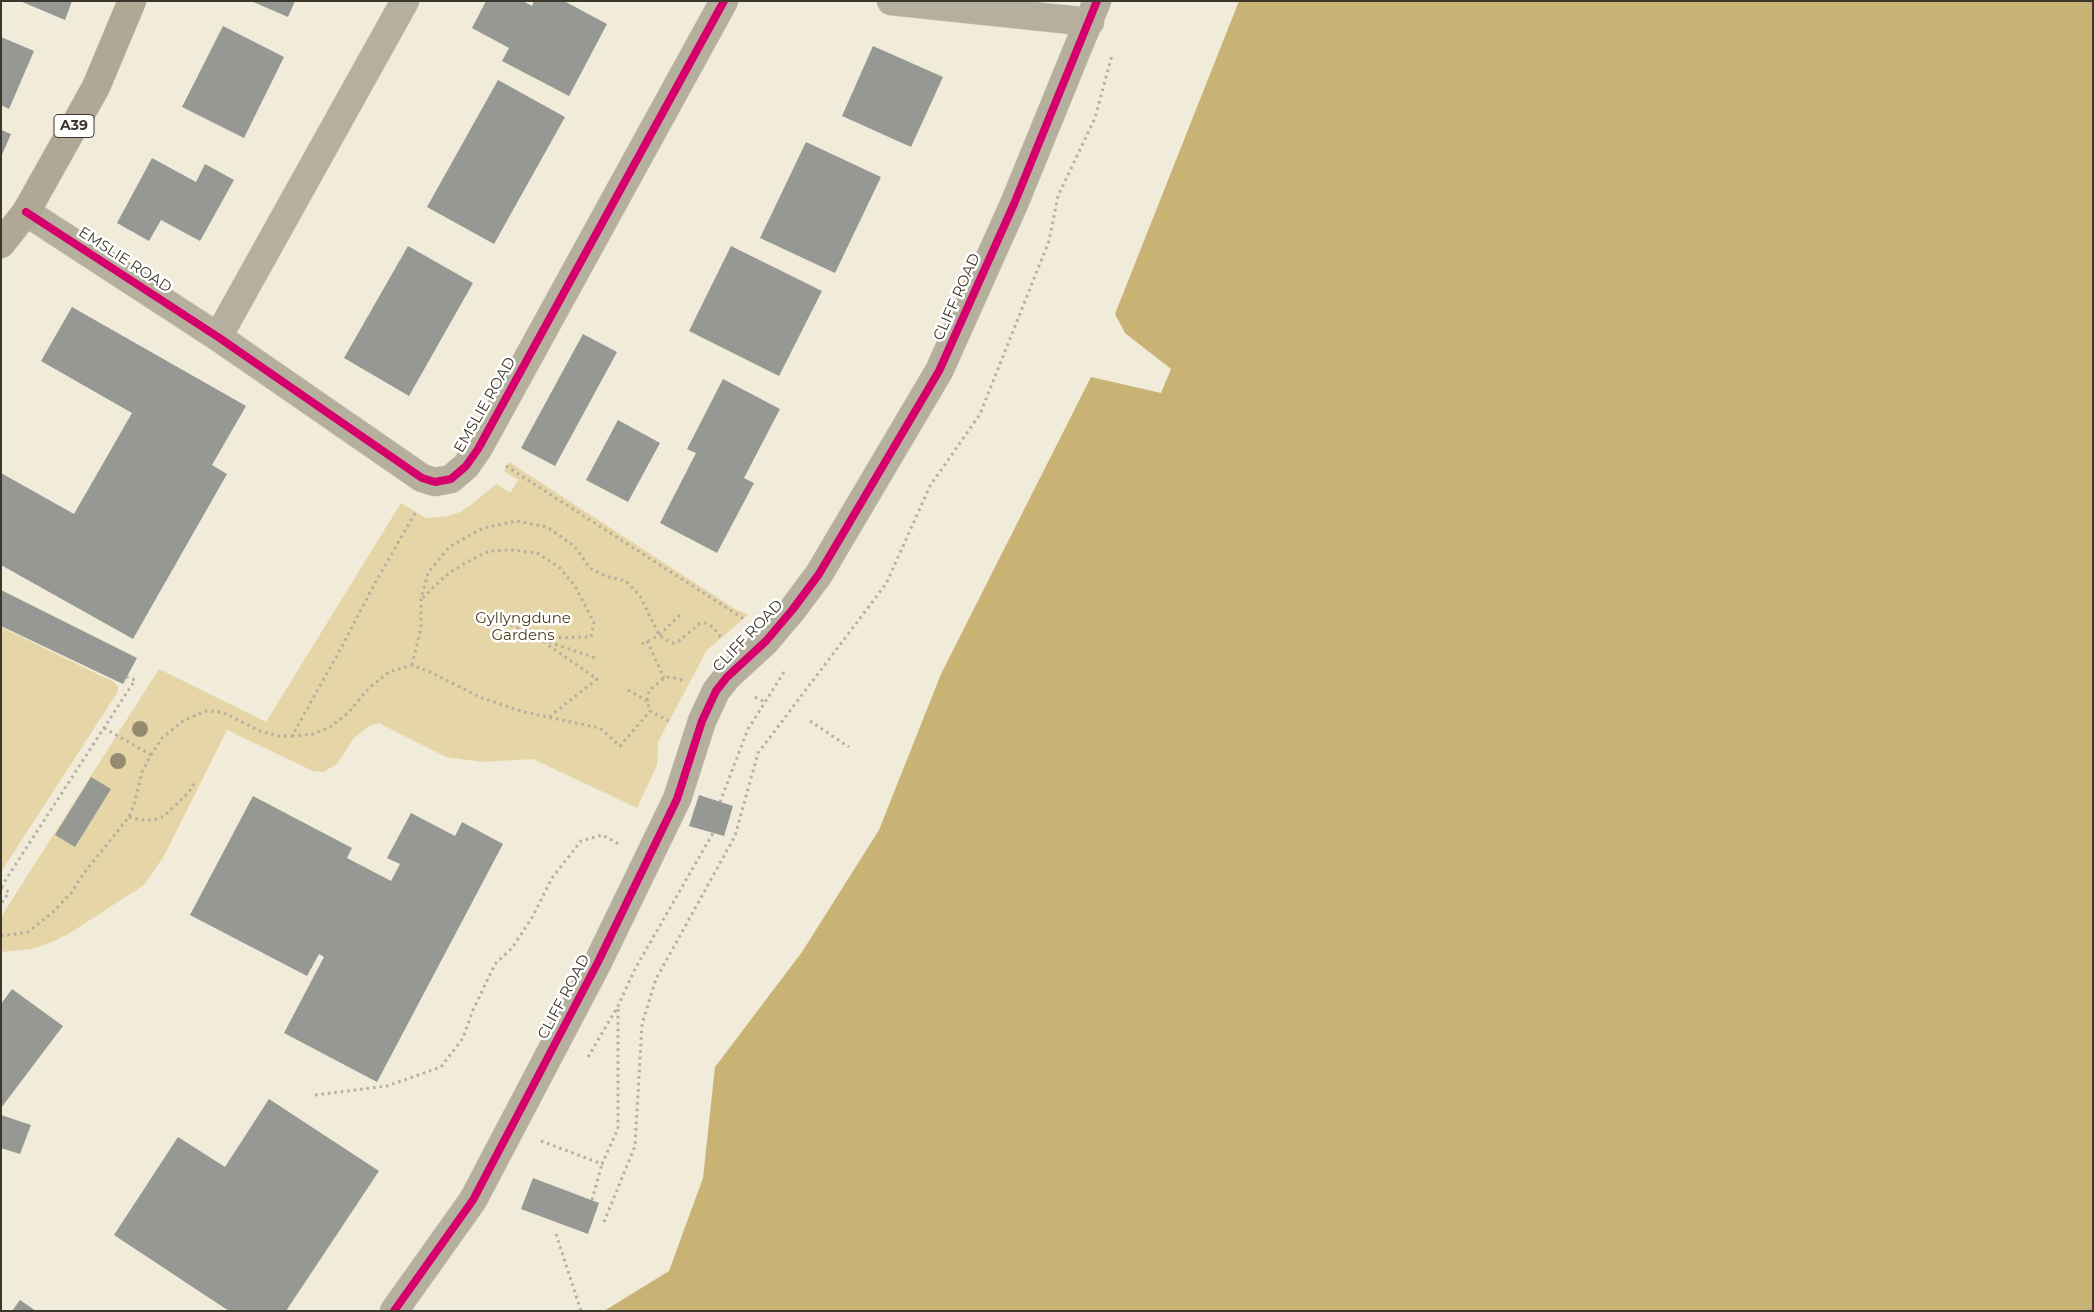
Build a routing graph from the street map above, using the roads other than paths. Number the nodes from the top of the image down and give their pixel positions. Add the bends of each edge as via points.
1 (132, 1) edge
2 (405, 1) edge
3 (724, 1) edge
4 (891, 1) edge
5 (1094, 12) edge
6 (26, 212) junction
7 (1, 244) edge
8 (218, 337) junction
9 (394, 1311) edge

1 - 6 main road, A39 via 96,87
2 - 8 street
3 - 8 street, EMSLIE ROAD via 478,449 451,479 435,482 422,478
4 - 5 street
5 - 9 street, CLIFF ROAD via 1014,204 939,371 819,574 766,641 742,661 716,691 702,721 677,799 598,962 473,1200
6 - 7 main road, A39
6 - 8 street, EMSLIE ROAD

